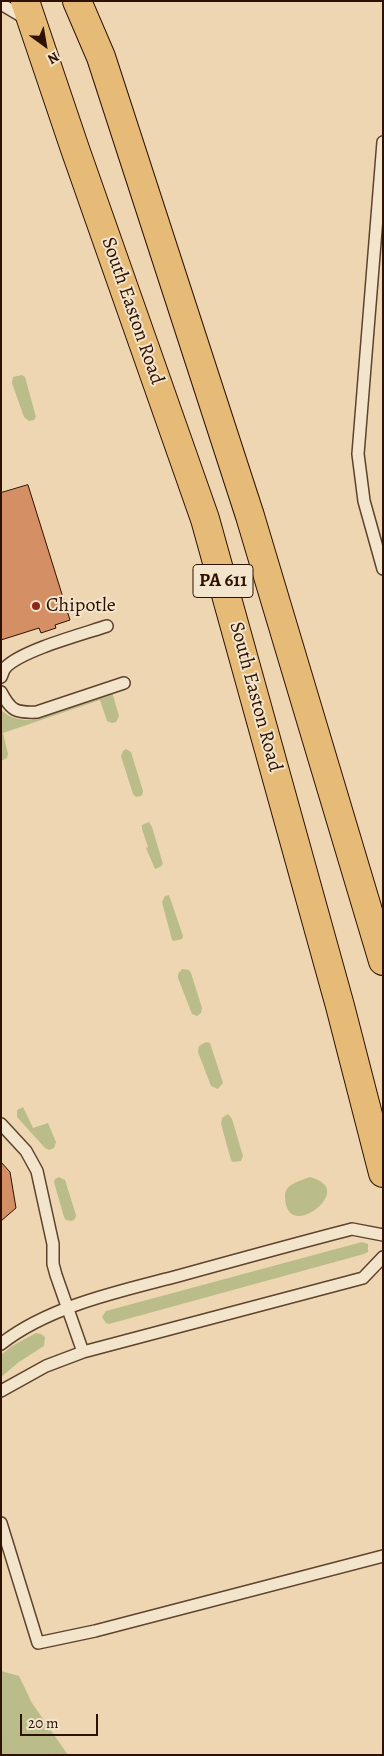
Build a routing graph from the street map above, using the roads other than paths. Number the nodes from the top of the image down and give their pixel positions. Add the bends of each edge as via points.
1 (77, 1) edge
2 (1, 4) edge
3 (29, 12) edge
4 (383, 142) edge
5 (383, 569) edge
6 (107, 626) dead end
7 (1, 677) edge
8 (124, 684) dead end
9 (1, 692) edge
10 (383, 961) edge
11 (1, 1124) edge
12 (383, 1173) edge
13 (383, 1235) edge
14 (383, 1257) edge
15 (68, 1309) junction
16 (1, 1344) edge
17 (83, 1352) junction
18 (1, 1391) edge
19 (1, 1523) edge
20 (383, 1556) edge

1 - 10 highway, PA 611 via 102,57 250,516
2 - 3 lane
3 - 12 highway, South Easton Road / PA 611 via 205,519
4 - 5 lane via 358,454 364,501
6 - 7 lane via 30,652 4,668
8 - 9 lane via 37,712 16,710 8,705
11 - 15 lane via 26,1151 36,1171 53,1244 53,1264
13 - 15 lane via 352,1229 99,1297
14 - 17 lane via 362,1278
15 - 16 lane via 45,1318
15 - 17 lane
17 - 18 lane via 46,1366
19 - 20 lane via 38,1643

